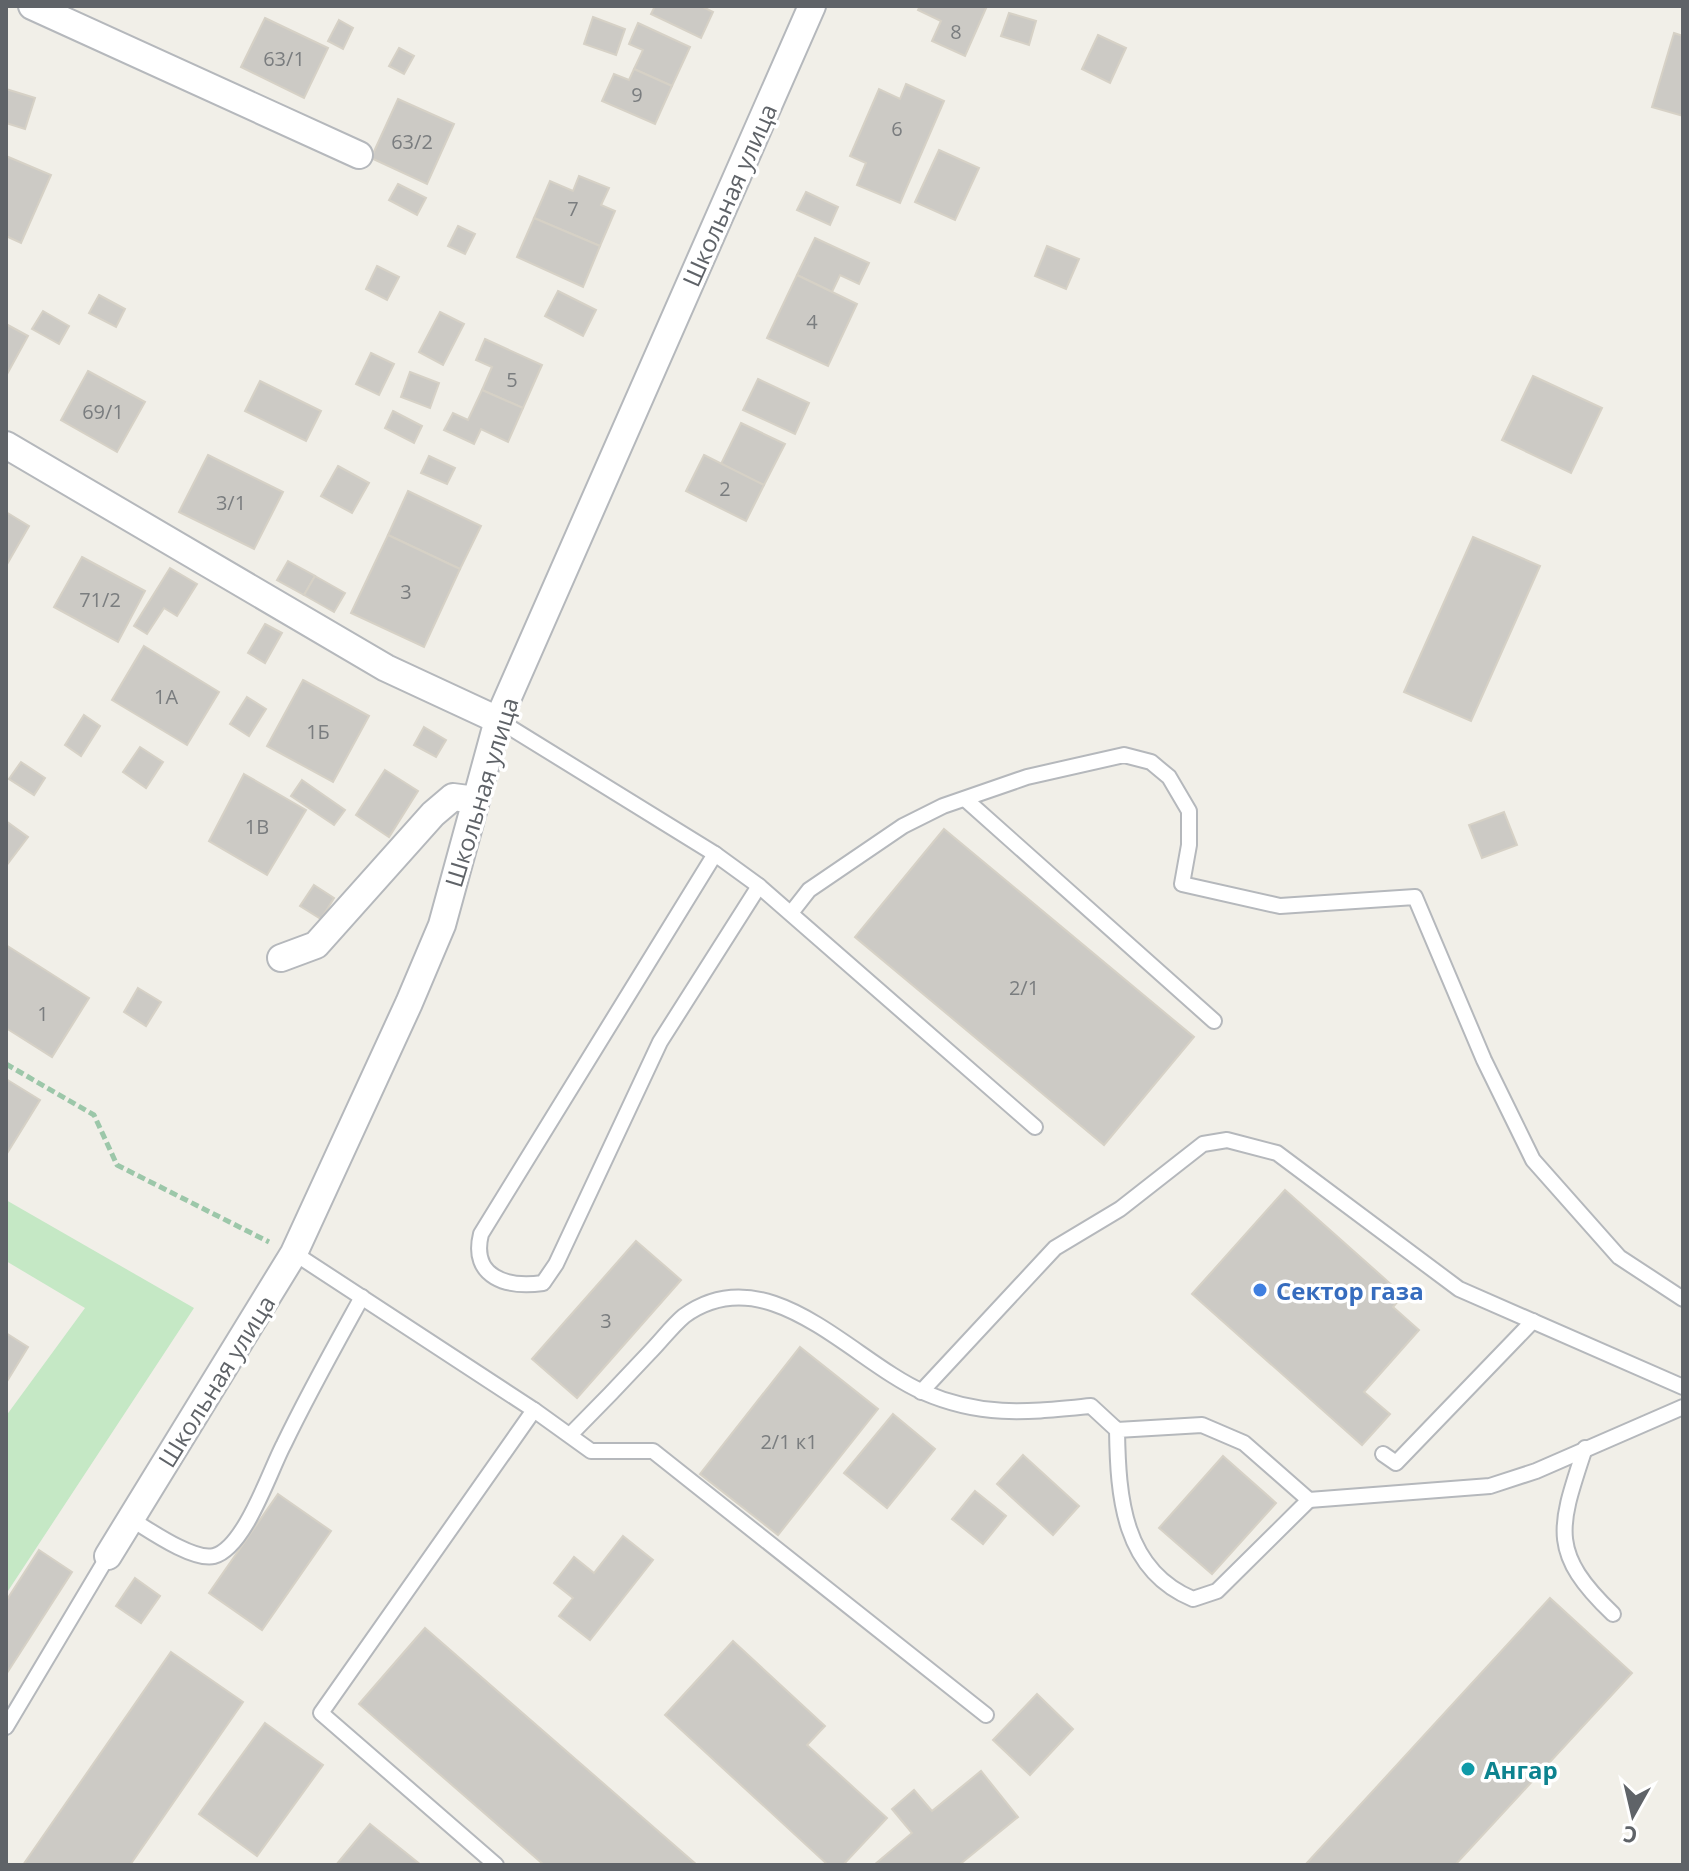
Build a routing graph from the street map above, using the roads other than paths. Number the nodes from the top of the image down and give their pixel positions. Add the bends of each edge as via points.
1 (32, 6) edge
2 (812, 6) edge
3 (359, 155) dead end
4 (6, 445) edge
5 (498, 720) junction
6 (965, 799) junction
7 (476, 800) junction
8 (715, 854) junction
9 (759, 886) junction
10 (791, 913) junction
11 (281, 958) dead end
12 (1214, 1021) dead end
13 (1035, 1127) dead end
14 (294, 1253) junction
15 (362, 1297) junction
16 (1683, 1299) edge
17 (1533, 1321) junction
18 (1683, 1387) edge
19 (921, 1392) junction
20 (1683, 1407) edge
21 (534, 1410) junction
22 (1117, 1430) junction
23 (570, 1435) junction
24 (1585, 1448) junction
25 (1383, 1454) dead end
26 (1309, 1500) junction
27 (131, 1519) junction
28 (108, 1556) joint
29 (1613, 1614) dead end
30 (986, 1715) dead end
31 (6, 1727) edge
32 (496, 1865) edge

1 - 3 street
2 - 5 street, Школьная улица
4 - 5 street via 386,668
5 - 7 street, Школьная улица
5 - 8 lane
6 - 10 lane via 903,826 809,890
6 - 12 lane
6 - 16 lane via 1027,777 1124,755 1151,762 1169,777 1189,811 1182,884 1280,906 1415,897 1533,1160 1619,1257
7 - 11 street via 453,797 316,945
7 - 14 street, Школьная улица via 442,925
8 - 9 lane
8 - 9 lane via 481,1234 477,1251 486,1270 505,1284 543,1283 556,1264 660,1042
9 - 10 lane
10 - 13 lane
14 - 15 lane
14 - 27 street, Школьная улица
15 - 21 lane
15 - 27 lane via 256,1506 230,1545 214,1556 194,1554
17 - 18 lane
17 - 19 lane via 1459,1289 1277,1153 1227,1140 1203,1144 1120,1209 1055,1248
17 - 25 lane via 1396,1463
19 - 22 lane via 965,1407 1010,1414 1091,1406
19 - 23 lane via 798,1312 751,1298 718,1300 684,1316
20 - 24 lane
21 - 23 lane
21 - 32 lane via 321,1713
22 - 26 lane via 1202,1425 1244,1443
22 - 26 lane via 1118,1485 1137,1553 1170,1589 1193,1599 1217,1591
23 - 30 lane via 591,1451 653,1451
24 - 26 lane via 1490,1486
24 - 29 lane via 1562,1536 1577,1575
27 - 28 street, Школьная улица
28 - 31 lane

